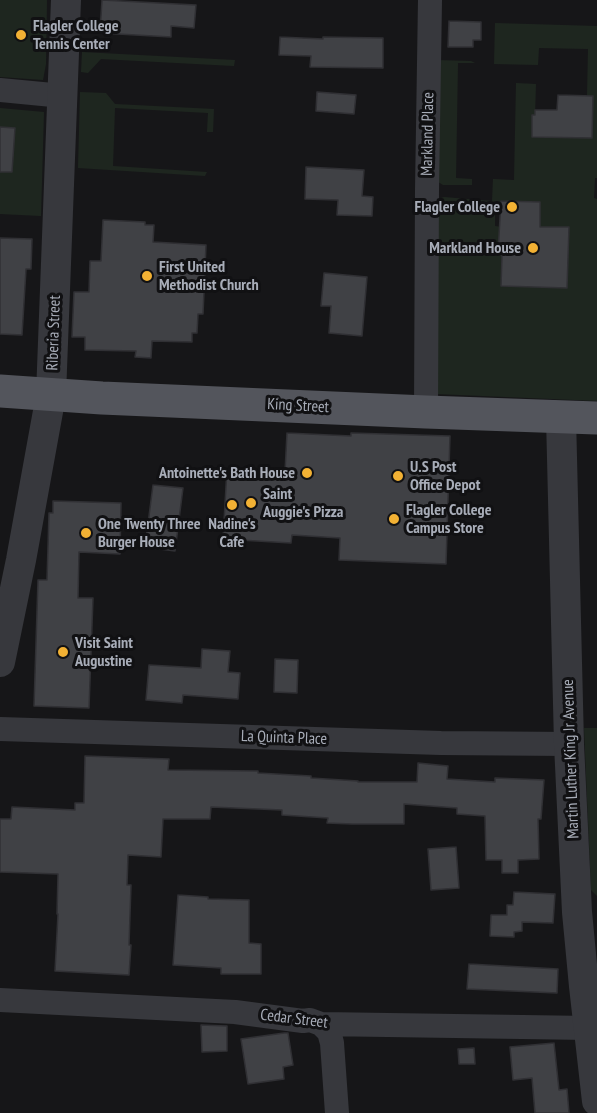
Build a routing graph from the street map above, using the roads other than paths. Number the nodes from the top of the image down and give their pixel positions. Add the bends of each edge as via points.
1 (66, 0) edge
2 (430, 0) edge
3 (0, 90) edge
4 (63, 96) junction
5 (0, 391) edge
6 (51, 395) junction
7 (426, 412) junction
8 (561, 417) junction
9 (597, 418) edge
10 (1, 654) edge
11 (0, 729) edge
12 (569, 744) junction
13 (587, 911) edge
14 (0, 1000) edge
15 (321, 1024) junction
16 (589, 1028) junction
17 (597, 1101) edge
18 (337, 1113) edge

1 - 4 street, Riberia Street
2 - 7 street, Markland Place
3 - 4 street
4 - 6 street, Riberia Street
5 - 6 main road, King Street
6 - 7 main road, King Street
6 - 10 street, Riberia Street
7 - 8 main road, King Street
8 - 9 main road, King Street
8 - 12 street, Martin Luther King Jr Avenue
11 - 12 street, La Quinta Place
12 - 13 street, Martin Luther King Jr Avenue
13 - 16 street, Martin Luther King Jr Avenue
14 - 15 street, Cedar Street via 235,1012
15 - 16 street, Cedar Street
15 - 18 street via 332,1043
16 - 17 street, Martin Luther King Jr Avenue

